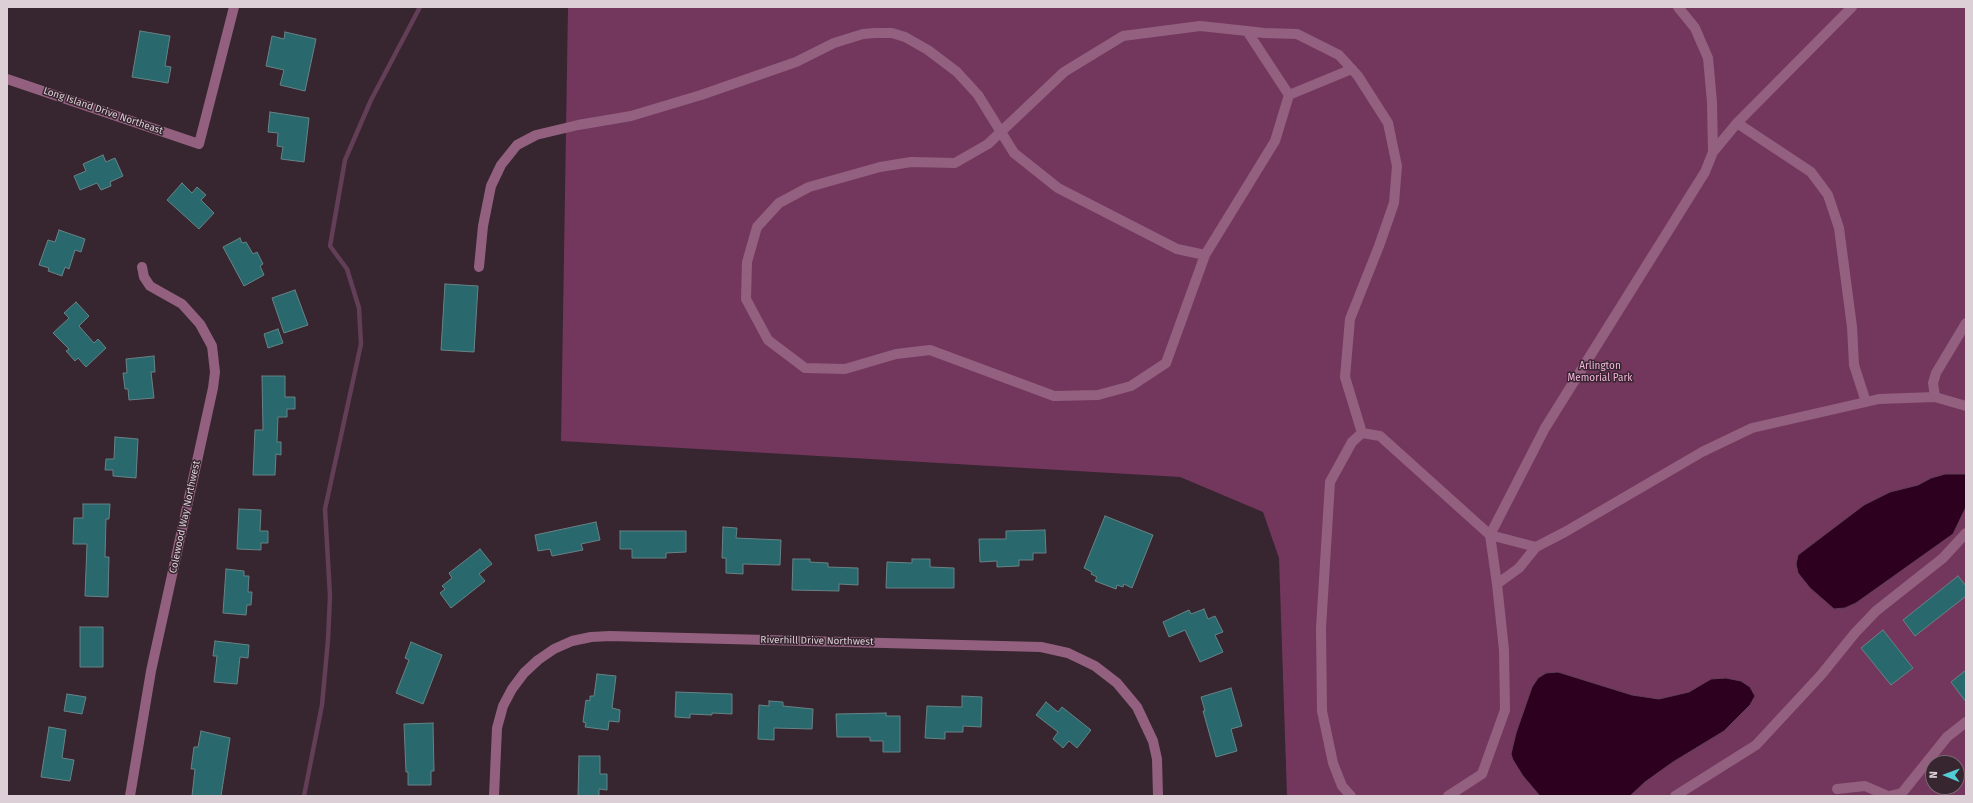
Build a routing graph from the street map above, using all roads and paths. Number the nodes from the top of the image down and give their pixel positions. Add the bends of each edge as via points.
1 (234, 7) edge
2 (1678, 7) edge
3 (1852, 7) edge
4 (1247, 31) junction
5 (1352, 69) junction
6 (7, 79) edge
7 (1289, 95) junction
8 (1737, 123) junction
9 (1001, 132) junction
10 (1713, 152) junction
11 (1205, 255) junction
12 (142, 267) dead end
13 (480, 267) dead end
14 (1966, 323) edge
15 (1935, 397) junction
16 (1866, 402) junction
17 (1966, 406) edge
18 (1362, 433) junction
19 (1966, 533) edge
20 (1490, 535) junction
21 (1536, 547) junction
22 (1497, 584) junction
23 (1966, 722) edge
24 (1837, 790) dead end
25 (130, 796) edge
26 (494, 796) edge
27 (1158, 796) edge
28 (1351, 796) edge
29 (1448, 796) edge
30 (1675, 796) edge
31 (1889, 796) edge

1 - 6 street, Long Island Drive Northeast via 199,144
2 - 10 street via 1695,28 1708,58
3 - 8 street
4 - 5 street via 1297,34 1339,55
4 - 7 street
4 - 9 street via 1200,26 1123,36 1064,72
5 - 7 street
5 - 18 street via 1388,122 1397,166 1394,203 1380,246 1350,319 1345,377
7 - 11 street via 1274,141
8 - 10 street
8 - 16 street via 1811,172 1828,195 1839,228 1852,327 1854,365
9 - 11 street via 1014,153 1058,188 1177,249
9 - 11 street via 988,144 955,163 910,162 880,166 809,187 779,203 758,227 747,262 746,299 768,340 805,368 845,369 896,354 930,350 1054,396 1098,396 1131,386 1166,363
9 - 13 street via 978,95 957,72 928,50 892,33 863,34 834,43 796,62 701,95 631,116 536,135 517,145 501,165 491,186 483,226
10 - 20 street via 1705,172 1545,428
12 - 25 street, Colewood Way Northwest via 144,278 150,286 182,304 200,324 212,346 215,372 151,671
14 - 15 street via 1936,373 1933,383
15 - 16 street via 1879,399
15 - 17 street
16 - 21 street via 1752,428 1702,452
18 - 20 street via 1380,436
18 - 28 street via 1352,442 1330,482 1321,628 1322,711 1333,763 1342,786
19 - 30 street via 1943,558 1876,611 1756,745
20 - 21 street
20 - 22 street
21 - 22 street via 1519,568
22 - 29 street via 1504,650 1504,710 1482,774
23 - 31 street via 1947,736 1902,793
24 - 31 street via 1865,786
26 - 27 street, Riverhill Drive Northwest via 497,728 503,706 512,689 524,673 554,649 572,641 610,636 1041,646 1068,653 1095,666 1118,683 1137,707 1154,747 1159,780

